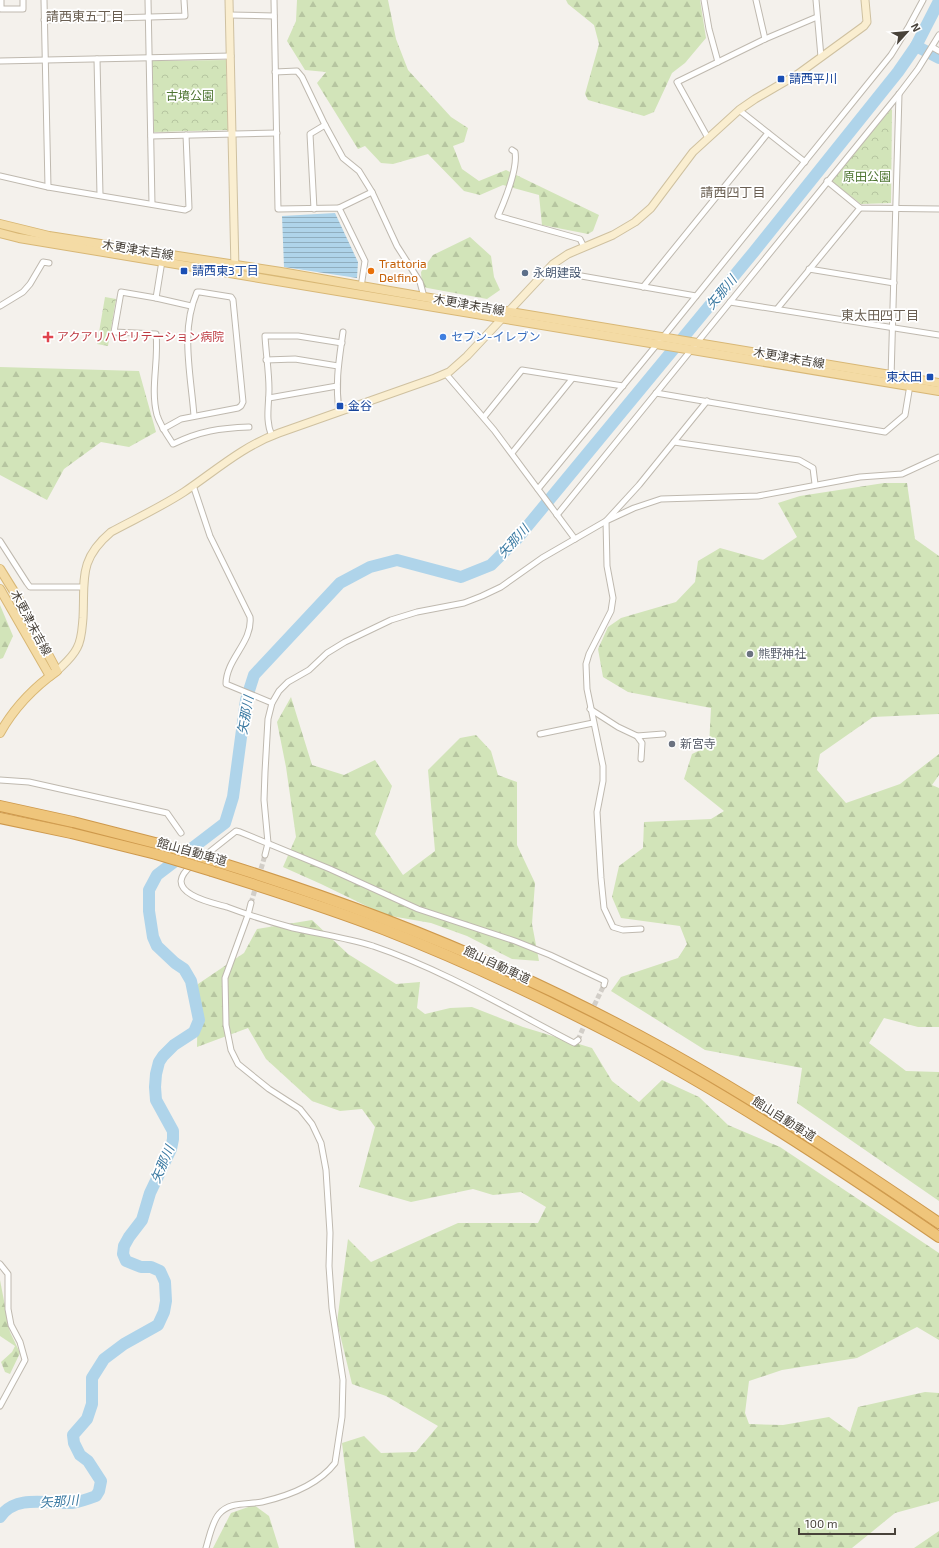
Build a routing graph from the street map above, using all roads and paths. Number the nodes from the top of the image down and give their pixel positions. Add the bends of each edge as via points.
1 (1, 0) edge
2 (22, 0) edge
3 (44, 0) edge
4 (148, 0) edge
5 (184, 0) edge
6 (229, 0) edge
7 (274, 0) edge
8 (704, 0) edge
9 (756, 0) edge
10 (816, 0) edge
11 (866, 0) edge
12 (923, 0) edge
13 (230, 15) junction
14 (274, 16) junction
15 (817, 17) junction
16 (148, 18) junction
17 (44, 20) junction
18 (939, 35) edge
19 (765, 40) junction
20 (930, 50) junction
21 (939, 51) edge
22 (230, 56) junction
23 (821, 57) junction
24 (149, 58) junction
25 (97, 59) junction
26 (45, 60) junction
27 (0, 61) edge
28 (718, 62) junction
29 (275, 72) junction
30 (898, 94) junction
31 (739, 110) junction
32 (325, 125) junction
33 (277, 132) junction
34 (768, 133) junction
35 (232, 134) junction
36 (186, 135) junction
37 (151, 136) junction
38 (708, 138) junction
39 (512, 150) dead end
40 (805, 162) junction
41 (0, 176) edge
42 (827, 181) junction
43 (48, 186) junction
44 (372, 192) junction
45 (100, 195) junction
46 (152, 204) junction
47 (339, 208) junction
48 (860, 208) junction
49 (896, 208) junction
50 (314, 209) junction
51 (939, 209) edge
52 (0, 224) edge
53 (0, 233) edge
54 (584, 247) junction
55 (162, 262) junction
56 (49, 263) dead end
57 (235, 269) junction
58 (809, 269) junction
59 (547, 270) junction
60 (894, 282) junction
61 (361, 287) junction
62 (643, 287) junction
63 (696, 296) junction
64 (424, 297) junction
65 (156, 298) junction
66 (730, 302) junction
67 (0, 306) edge
68 (191, 306) junction
69 (777, 309) junction
70 (508, 312) junction
71 (502, 318) junction
72 (893, 327) junction
73 (344, 332) dead end
74 (939, 335) edge
75 (663, 337) junction
76 (342, 343) junction
77 (657, 344) junction
78 (694, 346) junction
79 (266, 360) junction
80 (338, 366) junction
81 (446, 374) junction
82 (572, 379) junction
83 (891, 379) junction
84 (911, 383) junction
85 (939, 384) edge
86 (336, 386) junction
87 (622, 386) junction
88 (939, 391) edge
89 (656, 392) junction
90 (269, 398) junction
91 (706, 401) junction
92 (339, 411) junction
93 (194, 416) junction
94 (484, 417) junction
95 (249, 428) dead end
96 (163, 429) junction
97 (272, 436) junction
98 (674, 442) junction
99 (512, 453) junction
100 (939, 457) edge
101 (815, 484) junction
102 (193, 485) junction
103 (539, 491) junction
104 (555, 513) junction
105 (606, 521) junction
106 (575, 539) junction
107 (0, 541) edge
108 (0, 569) edge
109 (83, 586) junction
110 (0, 589) edge
111 (53, 674) junction
112 (272, 703) junction
113 (590, 709) junction
114 (593, 723) junction
115 (0, 733) edge
116 (540, 734) dead end
117 (663, 734) dead end
118 (637, 736) junction
119 (640, 759) dead end
120 (0, 780) edge
121 (0, 806) edge
122 (0, 818) edge
123 (181, 833) dead end
124 (268, 843) junction
125 (266, 855) tunnel mouth
126 (251, 903) tunnel mouth
127 (248, 915) junction
128 (641, 929) dead end
129 (604, 985) dead end
130 (578, 1040) dead end
131 (939, 1223) edge
132 (939, 1236) edge
133 (0, 1264) edge
134 (0, 1406) edge
135 (206, 1548) edge

1 - 2 street via 1,9 22,9
3 - 17 street
4 - 16 street
5 - 16 street via 184,16
6 - 13 street
7 - 14 street
8 - 28 street
9 - 19 street
10 - 15 street
11 - 23 street via 867,22 864,26
12 - 40 street via 891,55
13 - 14 street
13 - 22 street
14 - 29 street
15 - 19 street
15 - 23 street
16 - 17 street
16 - 24 street
17 - 26 street
18 - 20 street
19 - 28 street
20 - 21 street
20 - 30 street
22 - 24 street
22 - 35 street
23 - 31 street
24 - 25 street
24 - 37 street
25 - 26 street
25 - 45 street
26 - 27 street
26 - 43 street
28 - 38 street via 677,82
29 - 32 street via 298,71
29 - 33 street
30 - 42 street
30 - 49 street
31 - 34 street
31 - 38 street
32 - 44 street via 343,158 360,171
32 - 50 street via 310,134
33 - 35 street
33 - 50 street via 278,209
34 - 40 street
34 - 62 street
35 - 36 street
35 - 57 street
36 - 37 street
36 - 46 street via 189,208 185,210
37 - 46 street
38 - 54 street via 686,160 646,214 613,235
39 - 54 street via 515,152 515,159 510,187 498,216 580,239
40 - 63 street
41 - 43 street
42 - 48 street
42 - 66 street
43 - 45 street
44 - 47 street
44 - 64 street via 397,246 420,282
45 - 46 street
47 - 50 street
47 - 61 street via 365,261
48 - 49 street
48 - 58 street
49 - 51 street
49 - 60 street
52 - 57 main road, 木更津末吉線 via 49,236
53 - 55 main road, 木更津末吉線
54 - 59 street via 562,258
55 - 57 main road, 木更津末吉線
55 - 65 street
56 - 67 street via 43,262 23,292
57 - 61 main road, 木更津末吉線
57 - 71 main road, 木更津末吉線
58 - 60 street
58 - 69 street
59 - 62 street
59 - 70 street
60 - 72 street
61 - 64 main road, 木更津末吉線
62 - 63 street
63 - 75 street
64 - 70 main road, 木更津末吉線
65 - 68 street
65 - 96 street via 121,292 114,332 156,334 154,390 157,415
66 - 69 street
66 - 78 street
68 - 93 street via 187,337
68 - 93 street via 197,292 231,297 234,300 243,402 238,408
69 - 72 street
70 - 71 street
70 - 75 main road, 木更津末吉線
71 - 77 main road, 木更津末吉線
71 - 81 street via 468,356
72 - 74 street
72 - 83 street
73 - 76 street
75 - 77 street
75 - 78 main road, 木更津末吉線
76 - 79 street via 298,336 265,336
76 - 80 street
77 - 78 main road, 木更津末吉線
77 - 87 street
78 - 83 main road, 木更津末吉線
78 - 89 street
79 - 80 street via 295,359
79 - 90 street
80 - 86 street
81 - 92 street
81 - 94 street
82 - 87 street
82 - 94 street via 522,370
82 - 99 street
83 - 84 main road, 木更津末吉線
84 - 85 main road, 木更津末吉線
84 - 88 main road, 木更津末吉線
84 - 91 street via 905,415 885,432
86 - 90 street
86 - 92 street
87 - 103 street
89 - 91 street
89 - 104 street
90 - 97 street via 268,419
91 - 98 street
92 - 97 street
93 - 96 street via 181,419
94 - 99 street
95 - 96 street via 223,428 192,435 173,444
97 - 102 street via 246,448
98 - 101 street via 799,460 813,468
98 - 105 street
99 - 103 street
100 - 101 street via 902,474
101 - 105 street via 758,496 661,499
102 - 109 street via 111,532 102,540 88,559
102 - 112 street via 210,536 250,617 248,632 227,674 226,684
103 - 104 street
104 - 106 street
105 - 106 street
105 - 113 street via 606,566 614,598 611,611 586,664
106 - 112 street via 542,558 501,587 482,596 464,603 390,620 344,642 327,653 309,670 288,682 279,690
107 - 109 street via 30,587
108 - 111 main road, 木更津末吉線 via 18,598
109 - 111 street via 81,638 70,658
110 - 111 main road, 木更津末吉線
111 - 115 main road via 25,698 9,716
112 - 124 street via 268,719 264,800
113 - 114 street
113 - 118 street
114 - 116 street
114 - 128 street via 603,766 597,812 604,908 613,927 623,930
117 - 118 street
118 - 119 street via 642,743
120 - 123 street via 29,782 167,813
121 - 131 highway, 館山自動車道, bridge via 163,845 294,885 385,918 483,959 614,1022 682,1059 840,1156
122 - 132 highway, 館山自動車道, bridge via 106,841 212,870 414,942 479,970 608,1032 669,1065 834,1165
124 - 125 street
124 - 127 street via 236,831 181,877 182,886 193,896
124 - 129 street via 418,909 494,933 550,955 605,981
126 - 127 street
127 - 130 street via 355,941 407,959 467,985 574,1043
127 - 135 street via 225,978 228,1037 238,1064 269,1089 300,1109 312,1124 321,1143 326,1170 330,1233 330,1291 343,1380 343,1403 335,1464 318,1479 287,1495 225,1509 216,1520
133 - 134 street via 8,1274 8,1309 11,1325 20,1342 25,1360

